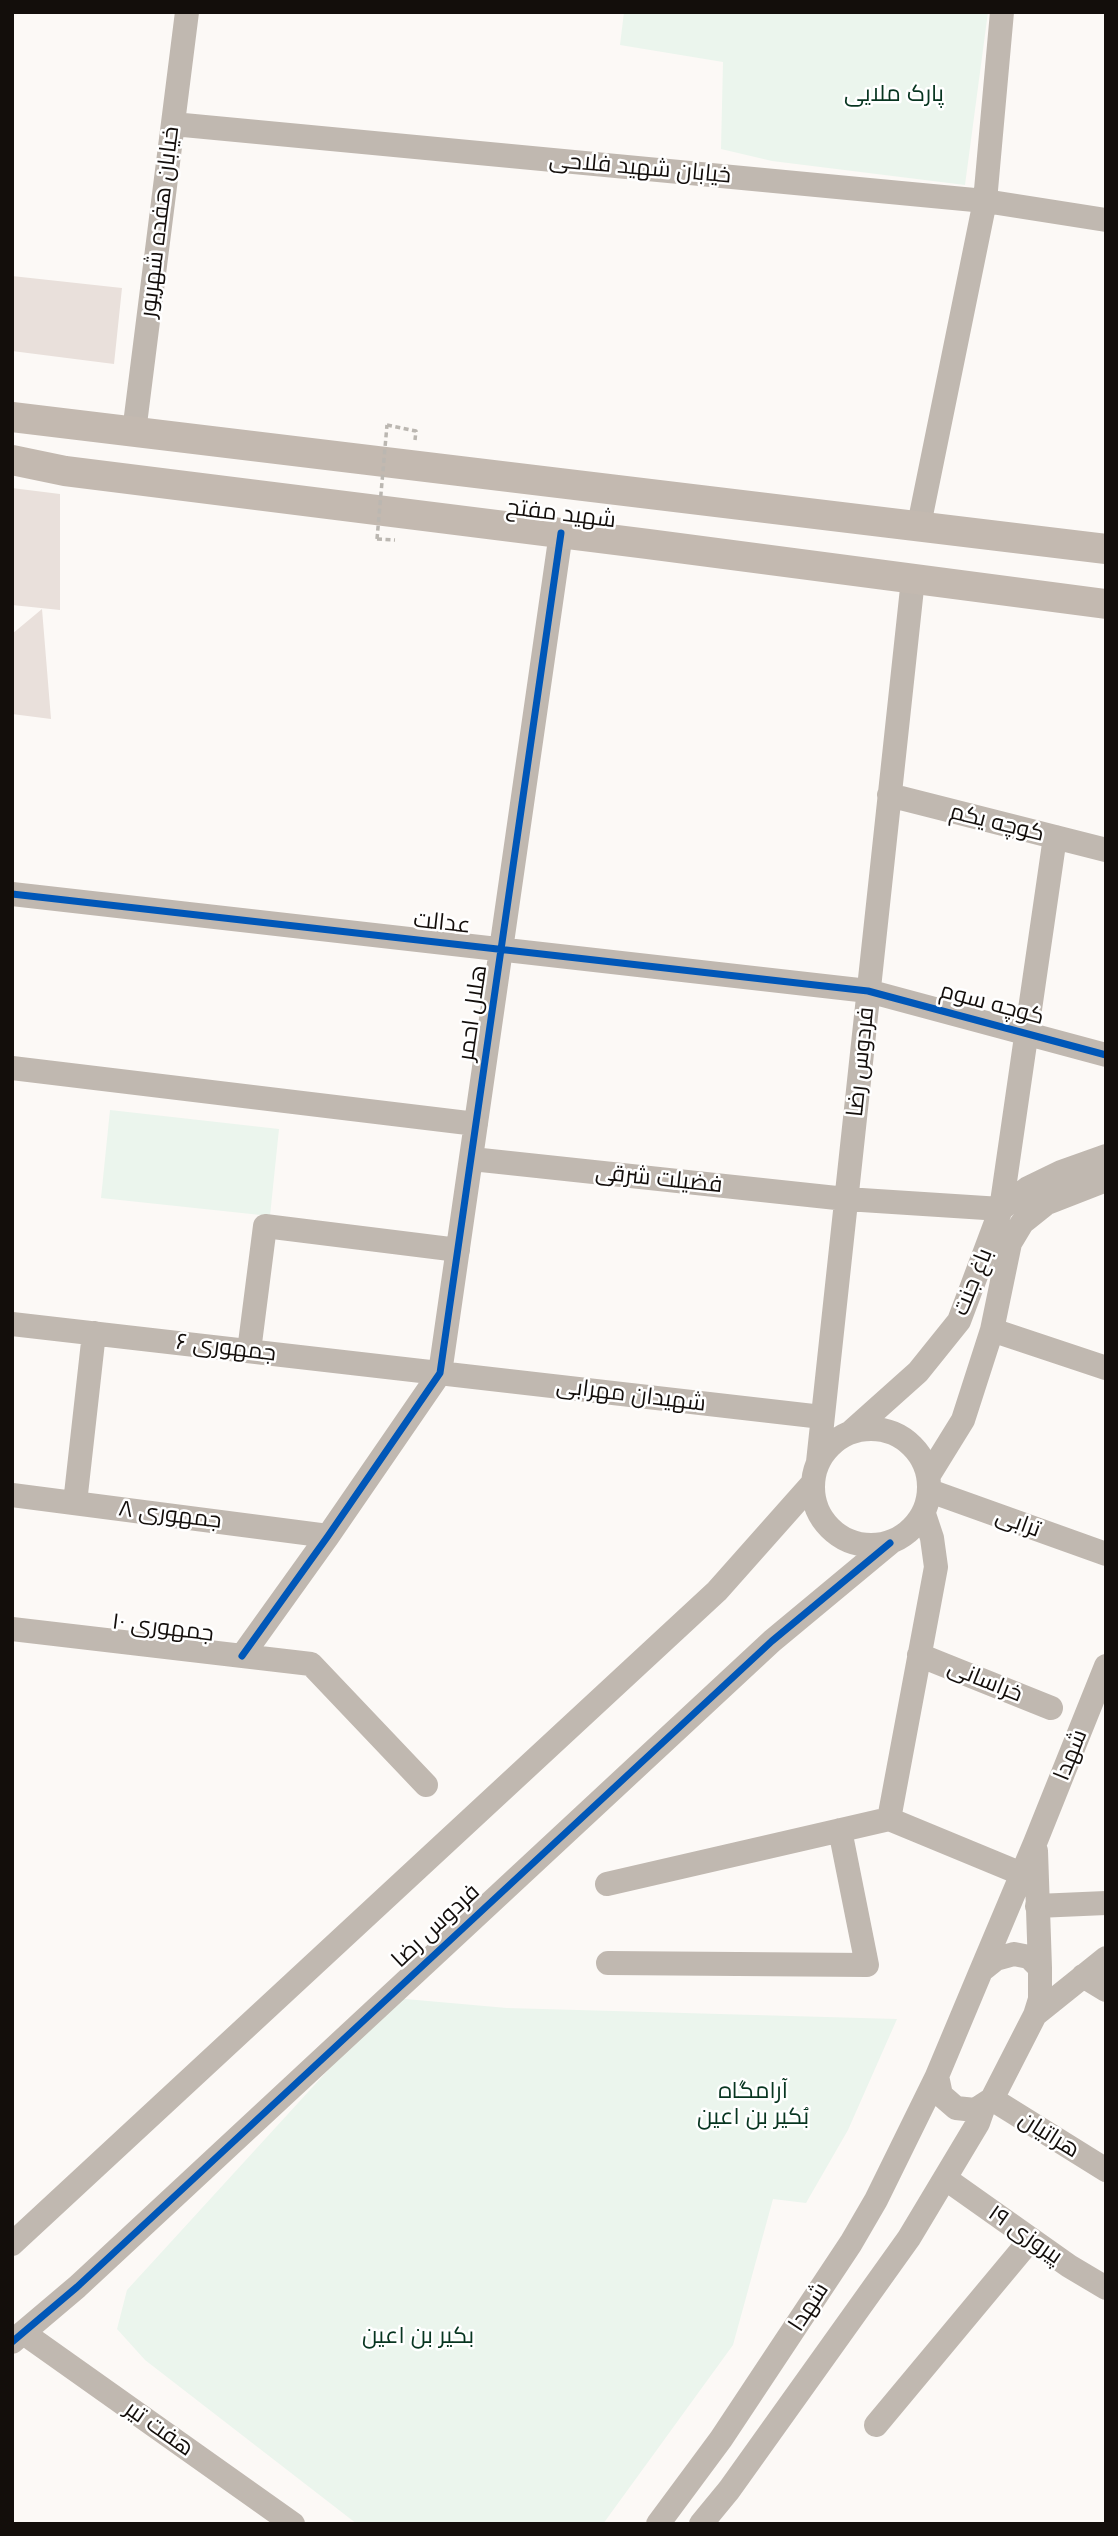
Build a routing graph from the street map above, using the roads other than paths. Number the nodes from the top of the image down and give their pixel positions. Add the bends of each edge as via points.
1 (187, 12) edge
2 (1002, 12) edge
3 (173, 124) junction
4 (985, 201) junction
5 (1106, 220) edge
6 (12, 417) edge
7 (134, 432) junction
8 (12, 460) edge
9 (919, 525) junction
10 (561, 533) junction
11 (1106, 549) edge
12 (913, 579) junction
13 (1106, 604) edge
14 (889, 795) junction
15 (1055, 837) junction
16 (1106, 850) edge
17 (12, 894) edge
18 (502, 949) junction
19 (868, 991) junction
20 (1027, 1034) junction
21 (1106, 1055) edge
22 (12, 1068) edge
23 (476, 1124) junction
24 (1106, 1156) edge
25 (472, 1158) junction
26 (1106, 1180) edge
27 (846, 1199) junction
28 (1001, 1209) junction
29 (458, 1250) junction
30 (12, 1324) edge
31 (992, 1330) junction
32 (94, 1333) junction
33 (248, 1351) junction
34 (1106, 1368) edge
35 (440, 1373) junction
36 (822, 1417) junction
37 (852, 1431) junction
38 (815, 1473) junction
39 (928, 1493) junction
40 (12, 1495) edge
41 (75, 1503) junction
42 (328, 1536) junction
43 (890, 1543) junction
44 (1106, 1554) edge
45 (12, 1629) edge
46 (919, 1655) junction
47 (242, 1656) junction
48 (1106, 1666) edge
49 (1051, 1708) dead end
50 (426, 1785) dead end
51 (889, 1819) junction
52 (840, 1830) junction
53 (1035, 1843) junction
54 (1022, 1874) junction
55 (607, 1884) dead end
56 (1106, 1903) edge
57 (1037, 1906) junction
58 (1106, 1958) edge
59 (608, 1962) dead end
60 (1040, 1968) junction
61 (981, 1971) junction
62 (1083, 1976) junction
63 (1106, 1990) edge
64 (1035, 2015) junction
65 (937, 2076) junction
66 (988, 2103) junction
67 (1106, 2170) edge
68 (946, 2179) junction
69 (1031, 2239) junction
70 (12, 2244) edge
71 (1106, 2288) edge
72 (18, 2338) edge
73 (876, 2425) dead end
74 (293, 2524) edge
75 (658, 2524) edge
76 (701, 2524) edge

1 - 3 street, خیابان هفده شهریور
2 - 4 street
3 - 4 street, خیابان شهید فلاحی
3 - 7 street, خیابان هفده شهریور
4 - 5 street, خیابان شهید فلاحی
4 - 9 street
6 - 7 main road, شهید مفتح
7 - 9 main road, شهید مفتح
8 - 10 main road, شهید مفتح via 65,471
9 - 11 main road, شهید مفتح
10 - 12 main road, شهید مفتح
10 - 18 street, هلال احمر
12 - 13 main road, شهید مفتح
12 - 14 street, فردوس رضا
14 - 15 street, کوچه یکم
14 - 19 street, فردوس رضا
15 - 16 street, کوچه یکم
15 - 20 street, باغ جنت
17 - 18 street, عدالت
18 - 19 street, عدالت
18 - 23 street, هلال احمر
19 - 20 street, کوچه سوم
19 - 27 street, فردوس رضا
20 - 21 street, کوچه سوم
20 - 28 street, باغ جنت
22 - 23 street
23 - 25 street, هلال احمر
24 - 28 street via 1028,1188
25 - 27 street, فضیلت شرقی
25 - 29 street, هلال احمر
26 - 31 street, باغ جنت via 1047,1203 1022,1223 1010,1243
27 - 28 street, فضیلت شرقی
27 - 36 street, فردوس رضا
28 - 37 street, باغ جنت via 959,1321 919,1372
29 - 33 street via 265,1226
29 - 35 street, هلال احمر
30 - 32 street, جمهوری ۶
31 - 34 street
31 - 39 street, باغ جنت via 963,1420
32 - 33 street, جمهوری ۶
32 - 41 street
33 - 35 street, جمهوری ۶
35 - 36 street, شهیدان مهرابی
35 - 42 street
36 - 38 street, فردوس رضا
37 - 38 street via 832,1443
37 - 39 street via 872,1428 909,1442 922,1457
38 - 43 street via 815,1507 827,1527 845,1541 868,1546
38 - 70 street via 718,1591
39 - 43 street via 910,1532
39 - 44 street, ترابی
39 - 46 street via 936,1567
40 - 41 street, جمهوری ۸
41 - 42 street, جمهوری ۸
42 - 47 street
43 - 72 street, فردوس رضا via 772,1641
45 - 47 street, جمهوری ۱۰
46 - 49 street, خراسانی
46 - 51 street
47 - 50 street, جمهوری ۱۰ via 311,1664
48 - 53 street, شهدا
51 - 52 street
51 - 54 street
52 - 55 street
52 - 59 street via 867,1965
53 - 54 street, شهدا
53 - 57 street, شهدا
54 - 61 street, شهدا
56 - 57 street
57 - 60 street, شهدا
58 - 62 street
60 - 61 street via 1029,1957 1013,1954 996,1959
60 - 64 street, شهدا
61 - 65 street, شهدا
62 - 63 street
62 - 64 street
64 - 66 street, شهدا
65 - 66 street via 947,2103 965,2110
65 - 75 street, شهدا via 850,2243 736,2418
66 - 67 street, هراتیان
66 - 68 street, شهدا
68 - 69 street, پیروزی ۱۹
68 - 76 street, شهدا via 837,2341
69 - 71 street, پیروزی ۱۹
69 - 73 street
72 - 74 street, هفت تیر

